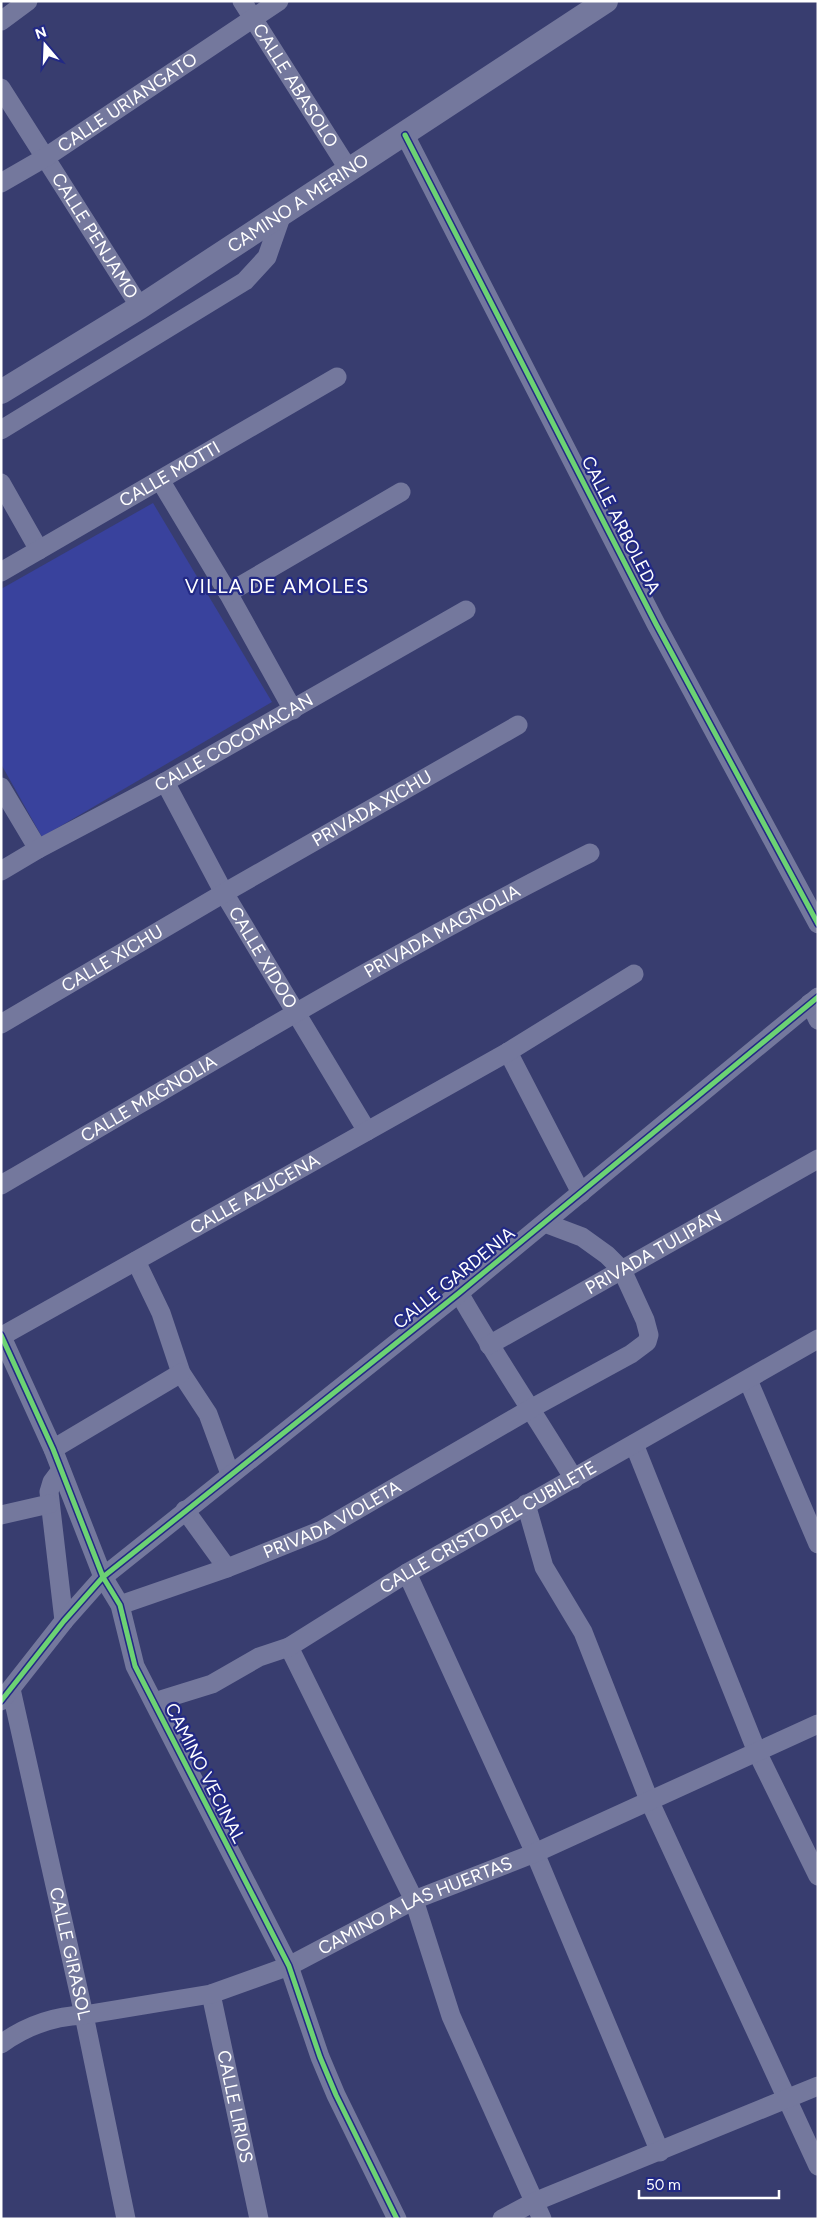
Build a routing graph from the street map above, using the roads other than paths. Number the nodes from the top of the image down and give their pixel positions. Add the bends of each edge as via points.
1 (28, 1) edge
2 (242, 1) edge
3 (279, 1) edge
4 (595, 4) edge
5 (253, 18) junction
6 (1, 21) edge
7 (1, 88) edge
8 (405, 135) junction
9 (46, 157) junction
10 (349, 170) junction
11 (1, 183) edge
12 (282, 214) junction
13 (140, 307) junction
14 (337, 377) dead end
15 (1, 392) edge
16 (1, 430) edge
17 (160, 480) junction
18 (1, 484) edge
19 (401, 492) dead end
20 (39, 550) junction
21 (1, 572) edge
22 (228, 593) junction
23 (466, 610) dead end
24 (293, 710) junction
25 (518, 724) dead end
26 (165, 782) junction
27 (1, 786) edge
28 (38, 849) junction
29 (590, 853) dead end
30 (1, 871) edge
31 (224, 893) junction
32 (818, 924) edge
33 (634, 974) dead end
34 (815, 1006) edge
35 (296, 1014) junction
36 (1, 1024) edge
37 (508, 1052) junction
38 (367, 1131) junction
39 (818, 1159) edge
40 (1, 1185) edge
41 (581, 1193) junction
42 (545, 1223) junction
43 (136, 1261) junction
44 (622, 1270) junction
45 (459, 1293) junction
46 (2, 1336) edge
47 (818, 1339) edge
48 (488, 1346) junction
49 (181, 1373) junction
50 (748, 1380) junction
51 (532, 1408) junction
52 (634, 1444) junction
53 (53, 1449) junction
54 (61, 1470) junction
55 (230, 1474) junction
56 (574, 1479) junction
57 (49, 1504) junction
58 (526, 1504) junction
59 (185, 1510) junction
60 (1, 1515) edge
61 (818, 1544) edge
62 (227, 1568) junction
63 (407, 1574) junction
64 (103, 1577) junction
65 (120, 1605) junction
66 (64, 1621) junction
67 (289, 1647) junction
68 (6, 1695) edge
69 (154, 1702) junction
70 (818, 1724) edge
71 (757, 1752) junction
72 (649, 1800) junction
73 (535, 1853) junction
74 (818, 1876) edge
75 (414, 1900) junction
76 (289, 1966) junction
77 (211, 1994) junction
78 (84, 2015) junction
79 (1, 2044) edge
80 (818, 2086) edge
81 (786, 2099) junction
82 (660, 2152) junction
83 (818, 2166) edge
84 (538, 2210) edge
85 (126, 2219) edge
86 (259, 2219) edge
87 (397, 2219) edge
88 (502, 2219) edge

1 - 6 street
2 - 5 street, CALLE ABASOLO
3 - 5 street, CALLE URIANGATO
4 - 8 street, CAMINO A MERINO
5 - 9 street, CALLE URIANGATO
5 - 10 street, CALLE ABASOLO
7 - 9 street, CALLE PENJAMO
8 - 10 street, CAMINO A MERINO
8 - 32 street, CALLE ARBOLEDA via 656,624
9 - 11 street, CALLE URIANGATO
9 - 13 street, CALLE PENJAMO
10 - 12 street, CAMINO A MERINO
12 - 13 street, CAMINO A MERINO
12 - 16 street via 267,257 246,281
13 - 15 street, CAMINO A MERINO
14 - 17 street, CALLE MOTTI
17 - 20 street, CALLE MOTTI
17 - 22 street
18 - 20 street
19 - 22 street
20 - 21 street, CALLE MOTTI
22 - 24 street
23 - 24 street, CALLE COCOMACAN
24 - 26 street, CALLE COCOMACAN
25 - 31 street, PRIVADA XICHU
26 - 28 street, CALLE COCOMACAN
26 - 31 street, CALLE XIDOO
27 - 28 street
28 - 30 street, CALLE COCOMACAN
29 - 35 street, PRIVADA MAGNOLIA via 525,885
31 - 35 street, CALLE XIDOO
31 - 36 street, CALLE XICHU
33 - 37 street, CALLE AZUCENA
34 - 41 street, CALLE GARDENIA
35 - 38 street, CALLE XIDOO
35 - 40 street, CALLE MAGNOLIA
37 - 38 street, CALLE AZUCENA
37 - 41 street
38 - 43 street, CALLE AZUCENA
39 - 44 street, PRIVADA TULIPÁN
41 - 42 street, CALLE GARDENIA
42 - 44 street via 582,1236
42 - 45 street, CALLE GARDENIA
43 - 46 street, CALLE AZUCENA
43 - 49 street via 161,1313
44 - 48 street, PRIVADA TULIPÁN
44 - 51 street, PRIVADA VIOLETA via 640,1306 649,1335 647,1342
45 - 48 street
45 - 55 street, CALLE GARDENIA
46 - 53 street, CAMINO VECINAL
47 - 50 street, CALLE CRISTO DEL CUBILETE
48 - 51 street
49 - 53 street
49 - 55 street via 208,1414
50 - 52 street, CALLE CRISTO DEL CUBILETE
50 - 61 street
51 - 56 street
51 - 62 street, PRIVADA VIOLETA via 322,1530
52 - 56 street, CALLE CRISTO DEL CUBILETE
52 - 71 street
53 - 54 street, CAMINO VECINAL
54 - 57 street via 52,1482
54 - 64 street, CAMINO VECINAL
55 - 59 street, CALLE GARDENIA
56 - 58 street, CALLE CRISTO DEL CUBILETE
57 - 60 street
57 - 66 street
58 - 63 street, CALLE CRISTO DEL CUBILETE
58 - 72 street via 544,1567 583,1632
59 - 62 street
59 - 64 street, CALLE GARDENIA
62 - 65 street, PRIVADA VIOLETA
63 - 67 street, CALLE CRISTO DEL CUBILETE
63 - 73 street
64 - 65 street, CAMINO VECINAL
64 - 66 street, CALLE GARDENIA
65 - 69 street, CAMINO VECINAL via 136,1666
66 - 68 street, CALLE GARDENIA
67 - 69 street, CALLE CRISTO DEL CUBILETE via 260,1657 212,1684
67 - 75 street
68 - 78 street, CALLE GIRASOL
69 - 76 street, CAMINO VECINAL
70 - 71 street, CAMINO A LAS HUERTAS
71 - 72 street, CAMINO A LAS HUERTAS
71 - 74 street
72 - 73 street, CAMINO A LAS HUERTAS
72 - 81 street
73 - 75 street, CAMINO A LAS HUERTAS
73 - 82 street
75 - 76 street, CAMINO A LAS HUERTAS
75 - 84 street via 451,2016
76 - 77 street, CAMINO A LAS HUERTAS
76 - 87 street, CAMINO VECINAL via 336,2095
77 - 78 street, CAMINO A LAS HUERTAS
77 - 86 street, CALLE LIRIOS
78 - 79 street, CAMINO A LAS HUERTAS via 40,2022
78 - 85 street, CALLE GIRASOL
80 - 81 street
81 - 82 street
81 - 83 street
82 - 84 street
84 - 88 street

